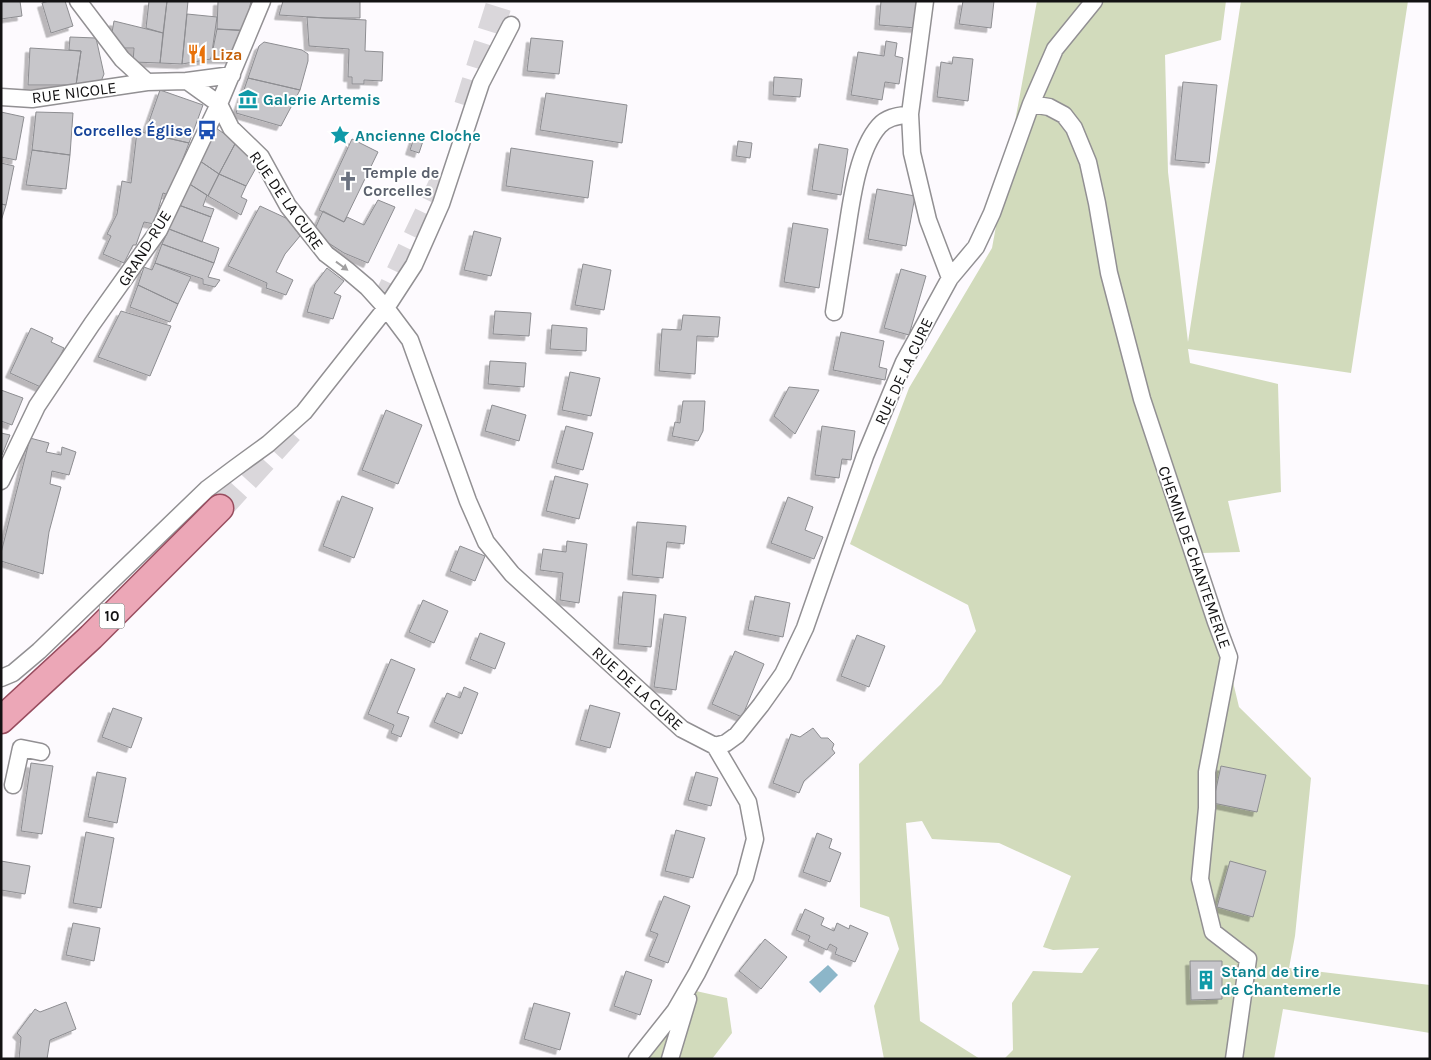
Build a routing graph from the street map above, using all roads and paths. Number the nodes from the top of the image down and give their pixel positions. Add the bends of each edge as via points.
1 (78, 1) edge
2 (262, 1) edge
3 (925, 1) edge
4 (1094, 1) edge
5 (511, 25) dead end
6 (232, 75) junction
7 (187, 81) junction
8 (147, 82) junction
9 (1, 97) edge
10 (219, 104) junction
11 (1031, 104) junction
12 (910, 114) junction
13 (950, 278) junction
14 (386, 308) junction
15 (834, 312) dead end
16 (1, 481) edge
17 (220, 508) tunnel mouth
18 (1, 678) edge
19 (1, 720) edge
20 (715, 746) junction
21 (40, 752) dead end
22 (13, 786) dead end
23 (696, 972) junction
24 (637, 1059) edge
25 (670, 1059) edge
26 (1234, 1059) edge

1 - 8 street via 122,59
2 - 6 street, GRAND-RUE
3 - 12 street
4 - 11 street, RUE DE LA CURE via 1055,49
5 - 14 street via 481,83 434,220 414,265
6 - 7 street, RUE NICOLE
6 - 10 street, GRAND-RUE
7 - 8 street, RUE NICOLE
7 - 10 street
8 - 9 street, RUE NICOLE via 32,100
10 -> 14 street, RUE DE LA CURE via 231,128 261,157 288,206 326,254 348,270
10 - 16 street, GRAND-RUE via 159,230 37,406
11 - 13 street, RUE DE LA CURE via 992,213 976,247
11 - 26 street, CHEMIN DE CHANTEMERLE via 1049,107 1064,115 1074,128 1088,162 1109,274 1142,399 1229,657 1207,772 1200,879 1213,932 1248,959
12 - 13 street via 912,153 926,210
12 - 15 street via 893,116 879,126 866,147 850,208
13 - 20 street, RUE DE LA CURE via 904,362 865,456 805,628 783,674 737,735
14 - 18 street via 304,412 268,444 207,489 39,651 13,673
14 - 20 street, RUE DE LA CURE via 410,340 486,542 512,574 682,729
17 - 19 main road, 10 via 91,637
20 - 23 street via 748,802 755,839 745,877
21 - 22 street via 22,748
23 - 24 street via 675,1011
23 - 25 street

